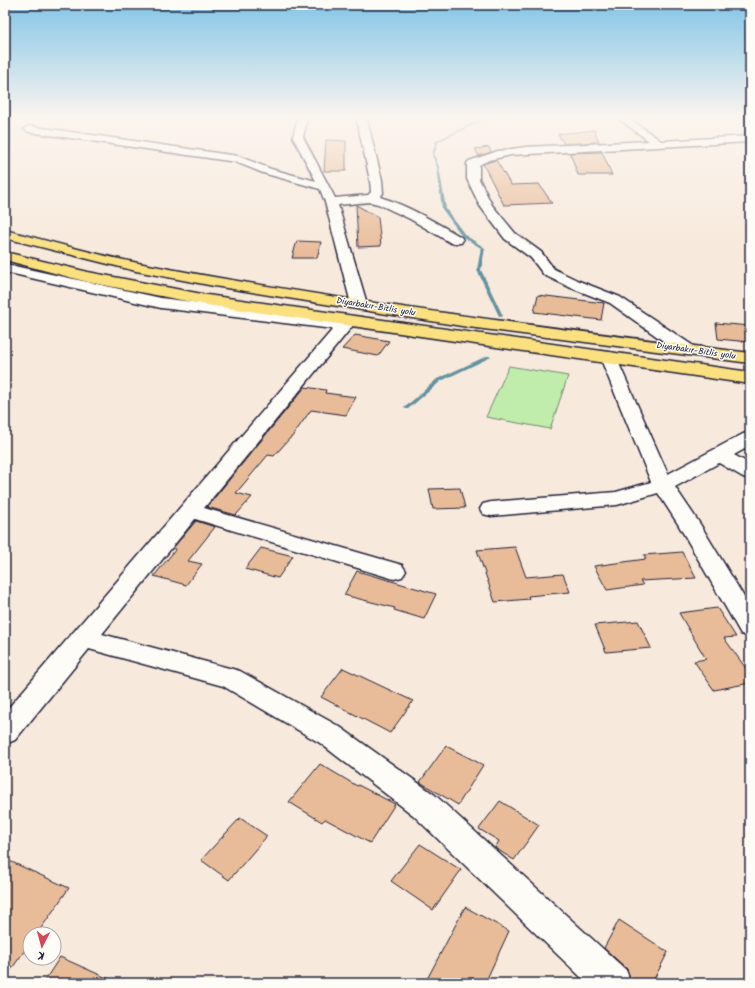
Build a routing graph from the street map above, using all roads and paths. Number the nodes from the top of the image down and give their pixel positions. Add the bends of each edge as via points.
1 (246, 162) edge
2 (312, 162) edge
3 (371, 162) edge
4 (475, 162) edge
5 (325, 187) junction
6 (370, 198) junction
7 (331, 202) junction
8 (5, 234) edge
9 (456, 240) dead end
10 (5, 256) edge
11 (5, 268) edge
12 (350, 316) junction
13 (686, 349) junction
14 (608, 356) junction
15 (750, 358) edge
16 (750, 378) edge
17 (750, 438) edge
18 (719, 454) junction
19 (750, 473) edge
20 (663, 485) junction
21 (491, 509) dead end
22 (190, 511) junction
23 (394, 571) dead end
24 (750, 628) edge
25 (83, 638) junction
26 (5, 732) edge
27 (613, 983) edge

1 - 5 street via 267,171
2 - 5 street
3 - 6 street via 377,193
4 - 13 street via 473,179 486,206 510,236 536,255 549,272 614,300
5 - 7 street
6 - 7 street
6 - 9 street via 388,203
7 - 12 street
8 - 12 highway, Diyarbakır-Bitlis yolu via 68,252 214,281
10 - 12 highway, Diyarbakır-Bitlis yolu via 88,277 207,300
11 - 12 street via 161,303
12 - 13 highway, Diyarbakır-Bitlis yolu via 468,322
12 - 14 highway, Diyarbakır-Bitlis yolu via 445,335
12 - 22 street
13 - 15 highway, Diyarbakır-Bitlis yolu
14 - 16 highway, Diyarbakır-Bitlis yolu
14 - 20 street
17 - 18 street
18 - 19 street
18 - 20 street
20 - 21 street via 617,498
20 - 24 street
22 - 23 street
22 - 25 street
25 - 26 street
25 - 27 street via 231,678 330,735 424,805

